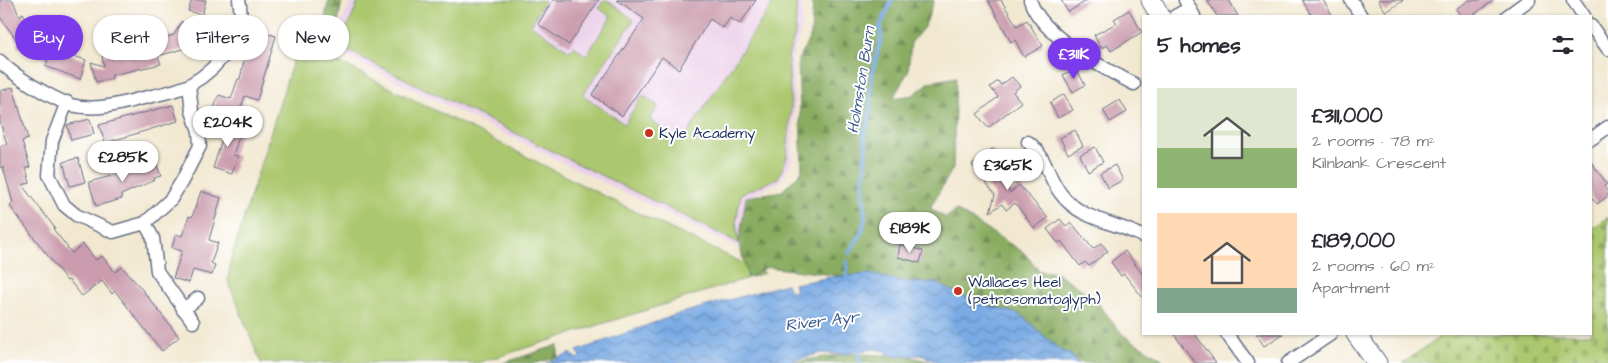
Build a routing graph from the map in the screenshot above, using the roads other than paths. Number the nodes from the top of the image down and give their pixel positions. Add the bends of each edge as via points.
1 (239, 0) edge
2 (1030, 0) edge
3 (1151, 0) edge
4 (1352, 0) edge
5 (1530, 0) edge
6 (1573, 0) edge
7 (1190, 8) edge
8 (1159, 15) edge
9 (1177, 15) edge
10 (1360, 15) edge
11 (1508, 15) edge
12 (1583, 15) edge
13 (1592, 27) edge
14 (1608, 49) edge
15 (0, 61) edge
16 (1134, 84) dead end
17 (189, 85) junction
18 (66, 102) junction
19 (1608, 127) edge
20 (1592, 138) edge
21 (1028, 142) dead end
22 (145, 224) junction
23 (1142, 236) edge
24 (198, 298) dead end
25 (183, 310) junction
26 (193, 322) dead end
27 (1228, 335) edge
28 (1330, 335) edge
29 (1357, 335) edge
30 (1248, 363) edge
31 (1288, 363) edge
32 (1377, 363) edge

1 - 17 street via 239,28 230,46 209,72
2 - 16 street via 1043,20 1089,61
3 - 8 main road
4 - 10 street
5 - 11 street
6 - 12 street
7 - 9 street
13 - 14 street
15 - 18 street via 43,92
17 - 18 street via 105,108
17 - 22 street via 200,146 170,200
18 - 22 street via 52,141 49,175 56,192 76,215 113,232
19 - 20 street
21 - 23 street via 1039,151 1061,195 1078,209 1104,223
22 - 25 street via 153,238 157,270
24 - 25 street
25 - 26 street
27 - 30 street
28 - 31 street
29 - 32 main road

